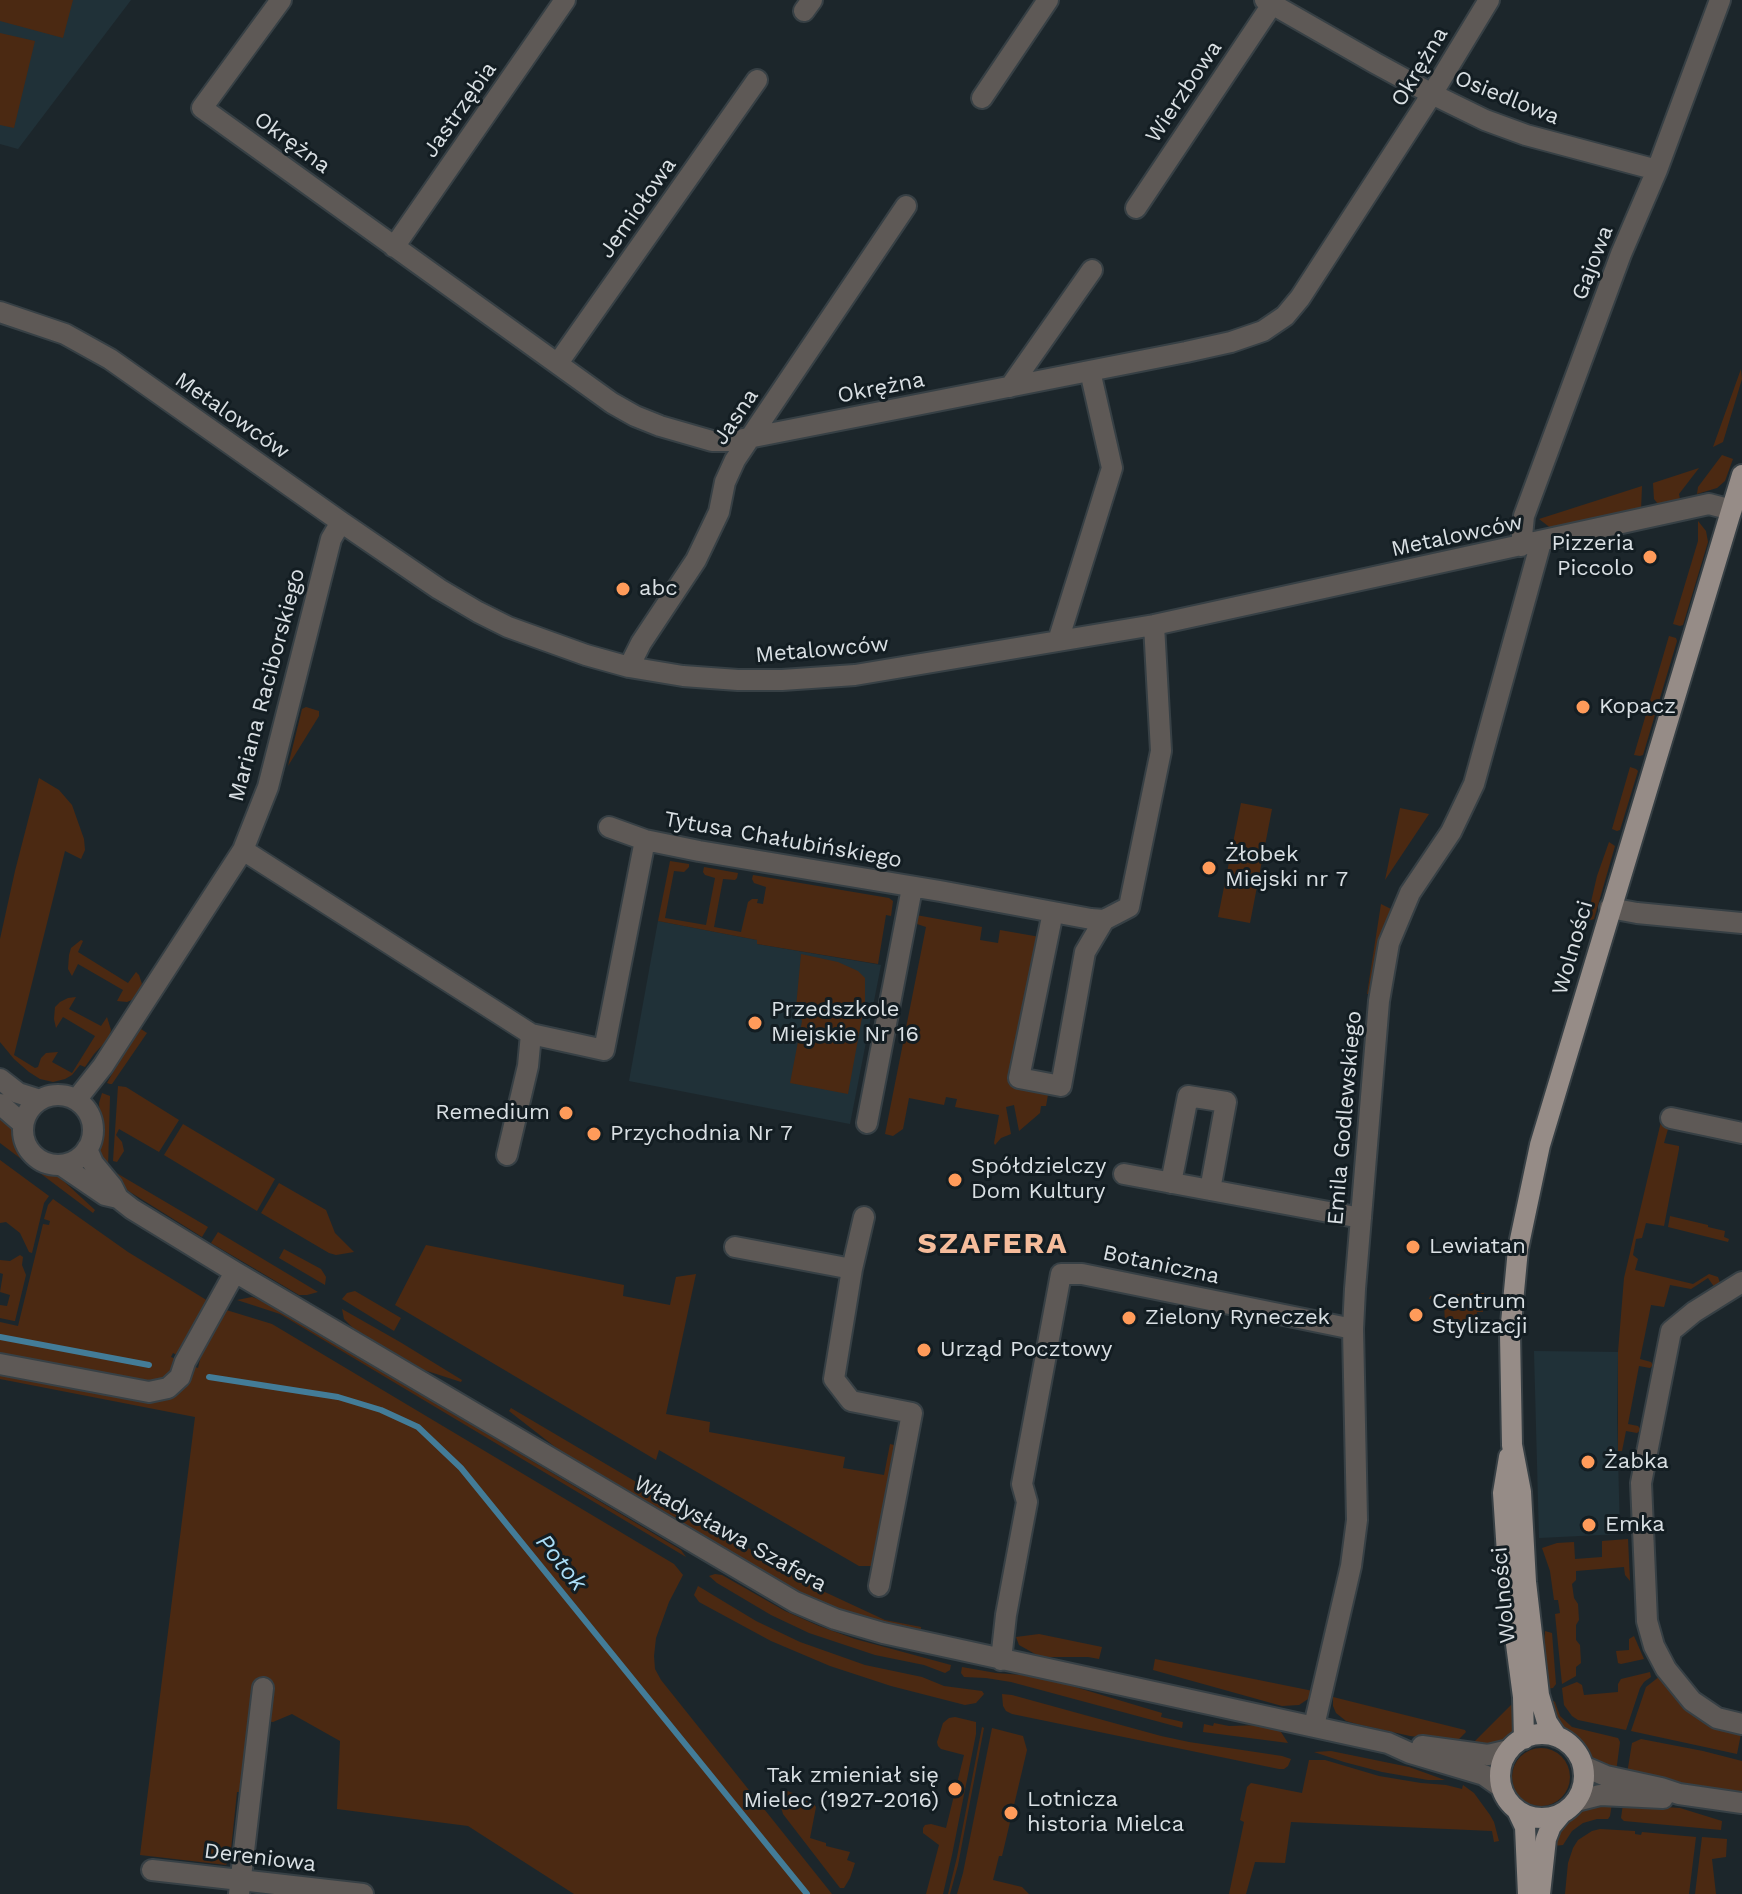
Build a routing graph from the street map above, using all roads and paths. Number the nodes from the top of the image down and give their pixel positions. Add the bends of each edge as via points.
1 (281, 0) edge
2 (565, 0) edge
3 (1048, 0) edge
4 (1489, 0) edge
5 (1720, 0) edge
6 (1271, 1) edge
7 (757, 80) dead end
8 (1432, 94) junction
9 (982, 98) dead end
10 (1657, 170) junction
11 (906, 206) dead end
12 (1136, 208) dead end
13 (394, 247) junction
14 (1092, 270) dead end
15 (0, 312) edge
16 (558, 363) junction
17 (1090, 371) junction
18 (1010, 387) junction
19 (750, 438) junction
20 (1742, 475) edge
21 (1732, 510) junction
22 (341, 522) junction
23 (1531, 544) junction
24 (1154, 625) junction
25 (1058, 641) junction
26 (629, 667) junction
27 (609, 827) dead end
28 (645, 840) junction
29 (243, 850) junction
30 (912, 888) junction
31 (1610, 908) junction
32 (1053, 912) junction
33 (1104, 920) junction
34 (1742, 923) edge
35 (531, 1034) junction
36 (0, 1079) edge
37 (40, 1100) junction
38 (76, 1100) junction
39 (0, 1104) edge
40 (1671, 1118) dead end
41 (867, 1123) dead end
42 (23, 1124) junction
43 (1742, 1133) edge
44 (87, 1149) junction
45 (507, 1155) dead end
46 (61, 1165) junction
47 (1124, 1174) dead end
48 (1171, 1183) junction
49 (1210, 1190) junction
50 (118, 1198) junction
51 (864, 1217) dead end
52 (1361, 1218) junction
53 (735, 1247) dead end
54 (852, 1269) junction
55 (235, 1272) junction
56 (1742, 1282) edge
57 (1353, 1329) junction
58 (0, 1364) edge
59 (1512, 1445) junction
60 (879, 1586) dead end
61 (1001, 1660) junction
62 (263, 1688) dead end
63 (1742, 1724) edge
64 (1314, 1726) junction
65 (1557, 1737) junction
66 (1388, 1743) junction
67 (1516, 1744) junction
68 (1583, 1766) junction
69 (1501, 1787) junction
70 (1679, 1794) junction
71 (1742, 1803) edge
72 (1568, 1807) junction
73 (1517, 1810) junction
74 (152, 1870) dead end
75 (240, 1887) edge
76 (363, 1894) edge
77 (1528, 1894) edge
78 (1540, 1894) edge

1 - 13 street, Okrężna via 202,108
2 - 13 street, Jastrzębia
3 - 9 street
4 - 8 street, Okrężna
5 - 10 street, Gajowa
6 - 8 street, Osiedlowa
6 - 12 street, Wierzbowa
7 - 16 street, Jemiołowa
8 - 10 street, Osiedlowa via 1526,135
8 - 17 street, Okrężna via 1281,320 1231,342
10 - 23 street, Gajowa via 1524,516
11 - 19 street, Jasna
13 - 16 street, Okrężna
14 - 18 street
15 - 22 street, Metalowców via 65,334 110,359
16 - 19 street, Okrężna via 612,403 660,426 712,441
17 - 18 street, Okrężna
17 - 25 street via 1112,468
18 - 19 street, Okrężna
19 - 26 street, Jasna via 725,482 719,512 696,560
20 - 21 main road, Wolności
21 - 23 street, Metalowców via 1709,504
21 - 31 main road, Wolności
22 - 26 street, Metalowców via 478,612 546,642
22 - 29 street, Mariana Raciborskiego via 331,539 268,787
23 - 24 street, Metalowców
23 - 52 street, Emila Godlewskiego via 1474,784 1451,832 1410,893 1389,943 1379,1001
24 - 25 street, Metalowców
24 - 33 street via 1161,751 1129,907
25 - 26 street, Metalowców via 826,678 738,680
27 - 28 street, Tytusa Chałubińskiego
28 - 30 street, Tytusa Chałubińskiego
28 - 35 street, Tytusa Chałubińskiego via 604,1050
29 - 35 street
29 - 38 street, Mariana Raciborskiego
30 - 32 street
30 - 41 street
31 - 34 street
31 - 59 main road, Wolności via 1540,1145 1518,1249 1510,1334
32 - 33 street
32 - 33 street via 1019,1078 1061,1086 1085,952
35 - 45 street
36 - 37 street via 18,1093
37 - 38 street via 58,1094
37 - 42 street
38 - 44 street via 93,1127
39 - 42 street
40 - 43 street
42 - 46 street via 32,1154
44 - 46 street
44 - 50 street, Władysława Szafera
46 - 50 street, Władysława Szafera
47 - 48 street
48 - 49 street
48 - 49 street via 1188,1096 1226,1102
49 - 52 street
50 - 55 street, Władysława Szafera
51 - 54 street
52 - 57 street, Emila Godlewskiego
53 - 54 street
54 - 60 street via 834,1379 851,1401 912,1413
55 - 58 street via 180,1377 168,1388 149,1392
55 - 61 street, Władysława Szafera via 795,1602 866,1629
56 - 63 street via 1671,1331 1641,1483 1647,1621 1654,1646 1692,1701 1717,1718
57 - 61 street, Botaniczna via 1061,1274 1022,1484 1027,1502
57 - 64 street, Emila Godlewskiego via 1357,1520
59 - 65 main road, Wolności via 1521,1492 1535,1670 1547,1722
59 - 67 main road, Wolności via 1503,1493 1523,1697
61 - 64 street, Władysława Szafera
62 - 75 street
64 - 66 street, Władysława Szafera
65 - 67 main road via 1535,1735
65 - 68 main road via 1573,1748
66 - 67 street, Władysława Szafera via 1488,1755
66 - 69 street, Władysława Szafera via 1484,1775
67 - 69 main road via 1501,1768
68 - 70 street
68 - 72 main road via 1583,1784
69 - 73 main road
70 - 71 street
70 - 72 street via 1658,1799 1600,1795
72 - 73 main road via 1550,1818
72 - 78 main road via 1546,1839
73 - 77 main road via 1525,1827
74 - 75 street, Dereniowa
75 - 76 street, Dereniowa

